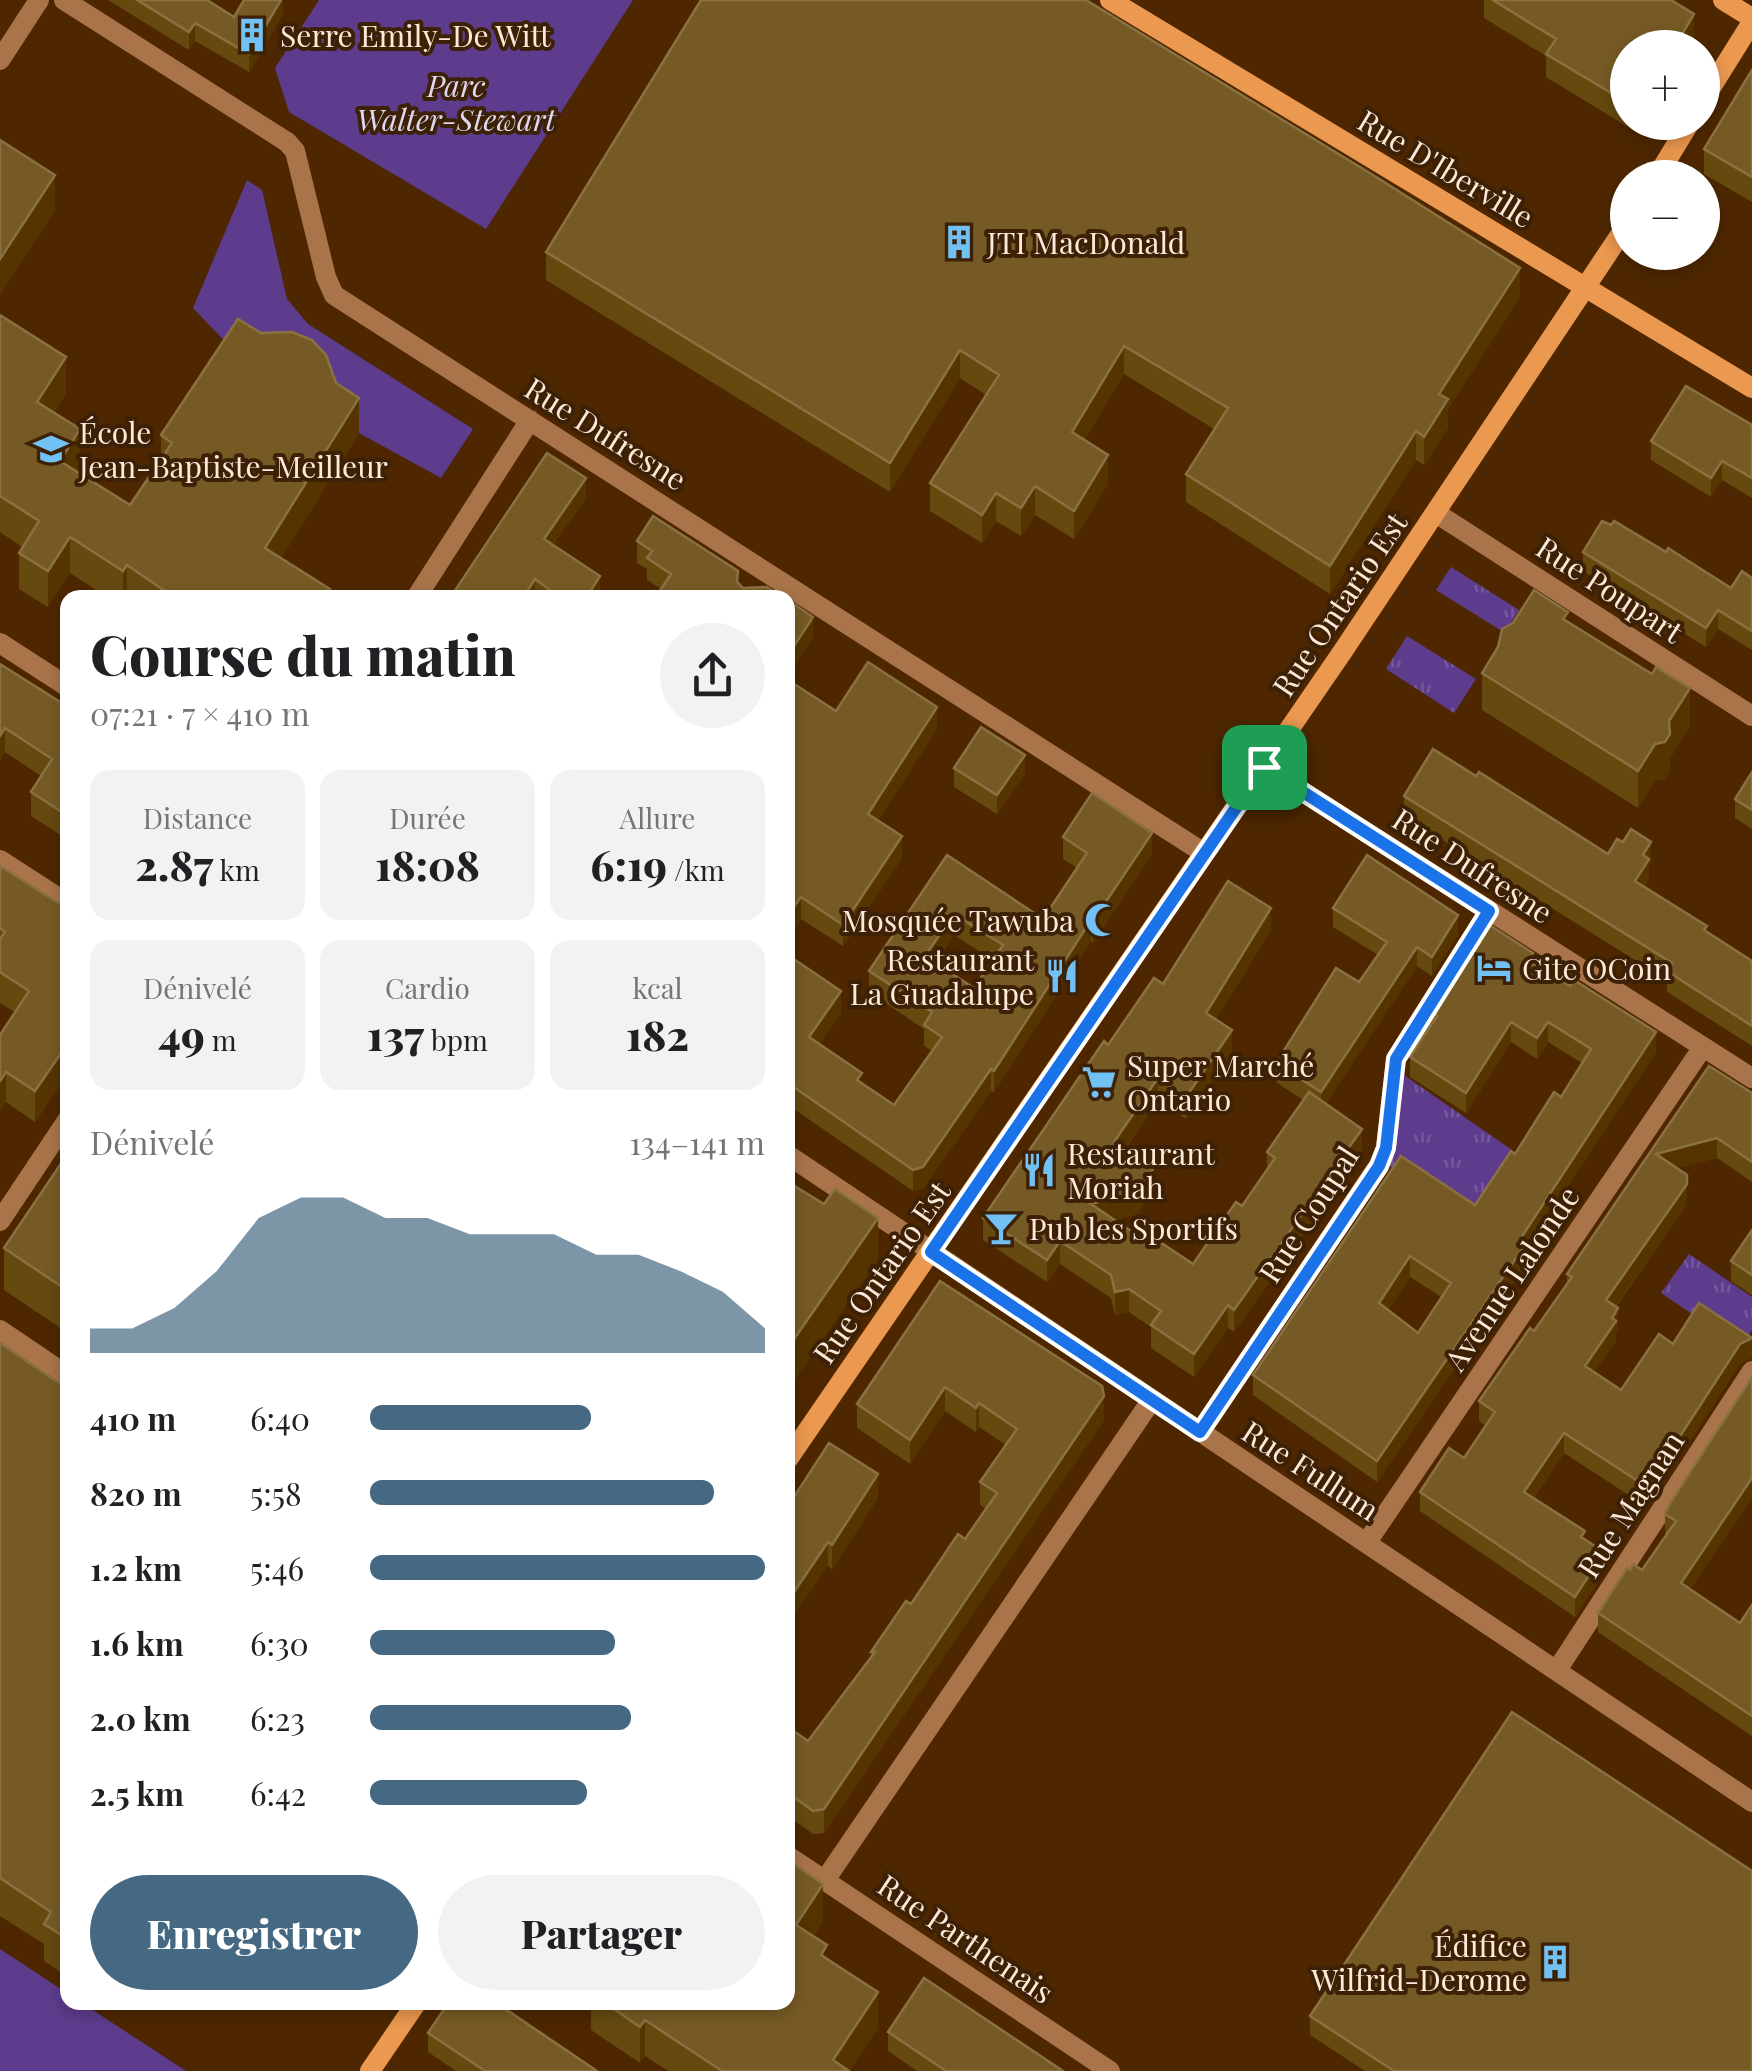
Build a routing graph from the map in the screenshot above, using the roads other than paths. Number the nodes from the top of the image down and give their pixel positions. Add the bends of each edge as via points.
1 (39, 0) edge
2 (64, 0) edge
3 (1110, 0) edge
4 (1722, 0) edge
5 (1752, 20) edge
6 (0, 60) edge
7 (1720, 72) edge
8 (1610, 251) edge
9 (1586, 288) junction
10 (1752, 388) edge
11 (530, 420) junction
12 (1436, 513) junction
13 (768, 570) junction
14 (421, 590) edge
15 (755, 590) edge
16 (0, 643) edge
17 (60, 682) edge
18 (1752, 716) edge
19 (1264, 767) junction
20 (1204, 853) junction
21 (0, 860) edge
22 (60, 899) edge
23 (1489, 911) junction
24 (1703, 1047) junction
25 (1752, 1078) edge
26 (60, 1131) edge
27 (795, 1160) edge
28 (0, 1221) edge
29 (931, 1252) junction
30 (0, 1330) edge
31 (60, 1371) edge
32 (1752, 1372) edge
33 (1152, 1401) junction
34 (1200, 1432) junction
35 (795, 1449) edge
36 (1367, 1542) junction
37 (1557, 1670) junction
38 (1752, 1802) edge
39 (795, 1861) edge
40 (825, 1880) junction
41 (411, 2010) edge
42 (370, 2071) edge
43 (1110, 2071) edge

1 - 6 street
2 - 11 street, Rue Dufresne via 295,151 334,295
3 - 9 main road, Rue D'Iberville
4 - 5 main road
5 - 7 main road
8 - 9 main road, Rue Ontario Est
9 - 10 main road, Rue D'Iberville
9 - 12 main road, Rue Ontario Est
11 - 13 street, Rue Dufresne
11 - 14 street
12 - 18 street, Rue Poupart
12 - 19 main road, Rue Ontario Est
13 - 15 street
13 - 20 street, Rue Dufresne
16 - 17 street
19 - 20 main road, Rue Ontario Est
19 - 23 street, Rue Dufresne
20 - 29 main road, Rue Ontario Est
21 - 22 street
23 - 24 street, Rue Dufresne
23 - 34 street, Rue Coupal via 1396,1059 1379,1166
24 - 25 street, Rue Dufresne
24 - 36 street, Avenue Lalonde
26 - 28 street
27 - 29 street, Rue Fullum
29 - 33 street, Rue Fullum
29 - 35 main road, Rue Ontario Est
30 - 31 street
32 - 37 street, Rue Magnan
33 - 34 street, Rue Fullum
33 - 40 street
34 - 36 street, Rue Fullum
36 - 37 street, Rue Fullum
37 - 38 street, Rue Fullum
39 - 40 street, Rue Parthenais
40 - 43 street, Rue Parthenais
41 - 42 main road

